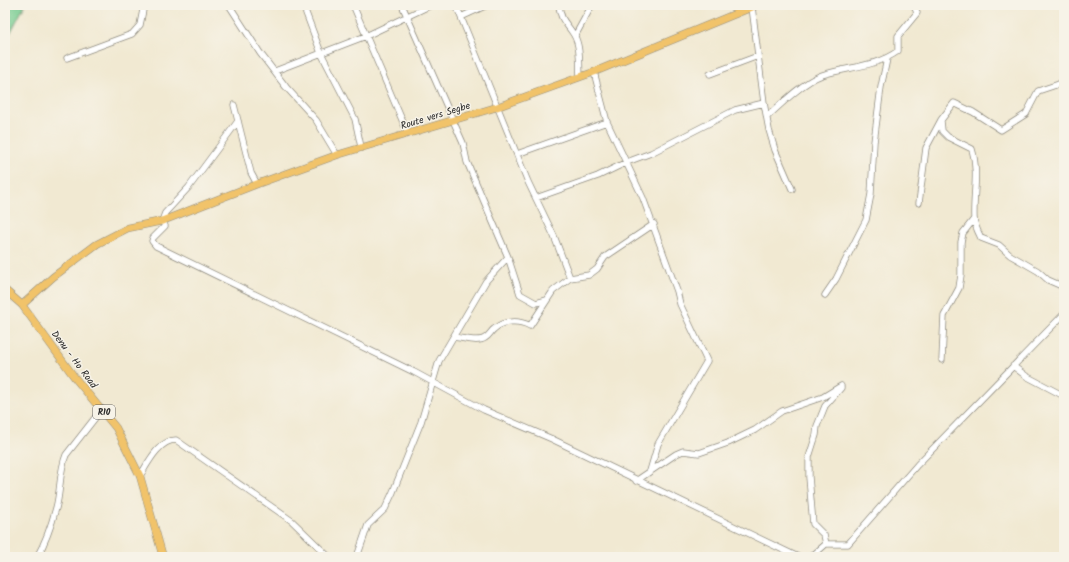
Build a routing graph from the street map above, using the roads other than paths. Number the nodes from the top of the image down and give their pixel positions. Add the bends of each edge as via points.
1 (144, 5) edge
2 (229, 5) edge
3 (303, 5) edge
4 (353, 5) edge
5 (402, 5) edge
6 (431, 5) edge
7 (456, 5) edge
8 (487, 5) edge
9 (559, 5) edge
10 (592, 5) edge
11 (914, 5) edge
12 (754, 6) edge
13 (461, 17) junction
14 (407, 18) junction
15 (366, 36) junction
16 (575, 36) junction
17 (321, 53) junction
18 (758, 56) junction
19 (67, 58) dead end
20 (887, 59) junction
21 (275, 71) junction
22 (594, 72) junction
23 (710, 74) dead end
24 (580, 76) junction
25 (1064, 80) edge
26 (764, 103) junction
27 (234, 105) dead end
28 (497, 107) junction
29 (768, 116) junction
30 (941, 120) junction
31 (238, 121) junction
32 (453, 121) junction
33 (608, 122) junction
34 (408, 134) junction
35 (361, 148) junction
36 (516, 154) junction
37 (338, 155) junction
38 (628, 162) junction
39 (257, 184) junction
40 (792, 189) dead end
41 (536, 198) junction
42 (919, 204) dead end
43 (974, 219) junction
44 (162, 221) junction
45 (654, 224) junction
46 (508, 257) junction
47 (570, 278) junction
48 (1064, 287) edge
49 (5, 290) edge
50 (825, 295) dead end
51 (547, 300) junction
52 (22, 305) junction
53 (1064, 314) edge
54 (454, 337) junction
55 (942, 360) dead end
56 (1013, 366) junction
57 (433, 382) junction
58 (1064, 396) edge
59 (102, 409) junction
60 (650, 472) junction
61 (140, 476) junction
62 (636, 481) junction
63 (826, 544) junction
64 (37, 557) edge
65 (163, 557) edge
66 (329, 557) edge
67 (357, 557) edge
68 (798, 557) edge
69 (810, 557) edge

1 - 19 street via 140,25 132,34
2 - 21 street via 260,53
3 - 17 street
4 - 15 street
5 - 14 street
6 - 14 street
7 - 13 street
8 - 13 street
9 - 16 street via 560,17
10 - 16 street
11 - 20 street via 917,13 898,36 898,51
12 - 18 street
12 - 22 main road, Route vers Segbe
13 - 28 street
14 - 15 street
14 - 32 street
15 - 17 street
15 - 34 street
16 - 24 street via 579,49
17 - 21 street
17 - 35 street via 355,119
18 - 23 street
18 - 26 street
20 - 29 street via 821,76 792,94
20 - 50 street via 881,87 871,194 866,220
21 - 37 street via 290,93 316,120
22 - 24 main road, Route vers Segbe
22 - 33 street
24 - 28 main road, Route vers Segbe
25 - 30 street via 1038,90 1026,114 1001,130 974,112 954,103
26 - 29 street
26 - 38 street via 735,110
27 - 31 street
28 - 32 main road, Route vers Segbe
28 - 36 street
29 - 40 street via 775,150
30 - 42 street via 926,148
30 - 43 street via 942,131 945,134 972,150 976,181
31 - 39 street via 251,173
31 - 44 street via 189,187 165,213
32 - 34 main road, Route vers Segbe
32 - 46 street via 467,162
33 - 36 street
33 - 38 street
34 - 35 main road, Route vers Segbe
35 - 37 main road, Route vers Segbe
36 - 41 street
37 - 39 main road, Route vers Segbe
38 - 41 street via 598,176
38 - 45 street
39 - 44 main road, Route vers Segbe
41 - 47 street
43 - 48 street via 980,238 999,245 1048,280
43 - 55 street via 963,233 959,288 944,316
44 - 52 main road, Route vers Segbe via 128,228 98,244 53,277
44 - 57 street via 165,226 152,242 156,246
45 - 47 street via 605,257 589,275
45 - 60 street via 680,304 707,361 658,444
46 - 51 street via 520,294 536,303
46 - 54 street via 486,281
47 - 51 street via 553,291
49 - 52 main road, Denu - Ho Road / R10
51 - 54 street via 530,326 522,322 500,324 486,338 480,340
52 - 59 main road, Denu - Ho Road / R10 via 75,378
53 - 56 street
54 - 57 street via 439,361
56 - 58 street via 1026,376
56 - 63 street via 917,465 848,544
57 - 62 street via 484,410 552,439
57 - 67 street via 421,422 393,492 385,509 368,525
59 - 61 main road, Denu - Ho Road / R10 via 116,428
59 - 64 street via 66,455 56,508 44,546
60 - 62 street
60 - 63 street via 676,454 683,451 699,453 728,443 755,430 782,411 823,397 841,386 825,406 809,457 813,524 824,535
61 - 65 main road, Denu - Ho Road / R10
61 - 66 street via 162,445 169,440 176,440 292,521
62 - 68 street
63 - 69 street

